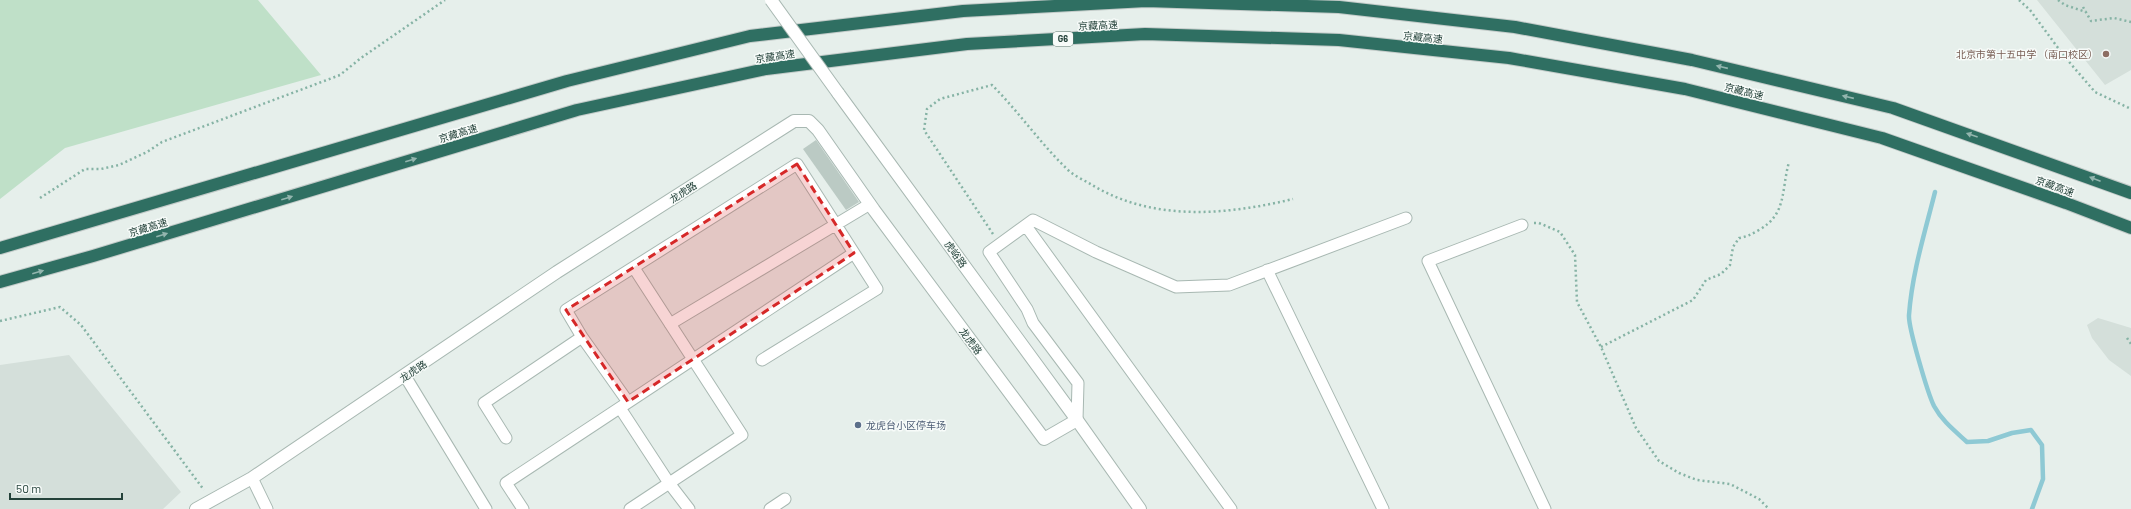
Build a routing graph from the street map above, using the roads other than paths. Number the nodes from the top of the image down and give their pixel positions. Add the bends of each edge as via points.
1 (771, 0) edge
2 (2131, 193) edge
3 (870, 204) junction
4 (1406, 218) dead end
5 (836, 224) junction
6 (1522, 225) road end
7 (1026, 226) junction
8 (2131, 228) edge
9 (0, 248) edge
10 (854, 253) junction
11 (634, 268) junction
12 (1267, 270) junction
13 (0, 282) edge
14 (670, 324) junction
15 (582, 337) junction
16 (693, 359) junction
17 (762, 360) dead end
18 (405, 376) junction
19 (624, 405) junction
20 (1077, 420) junction
21 (506, 438) dead end
22 (252, 478) junction
23 (669, 483) junction
24 (785, 499) dead end
25 (196, 509) edge
26 (267, 509) edge
27 (486, 509) edge
28 (523, 509) edge
29 (630, 509) edge
30 (689, 509) edge
31 (770, 509) edge
32 (1140, 509) edge
33 (1231, 509) edge
34 (1383, 509) edge
35 (1545, 509) edge

1 - 20 street, 虎峪路, bridge
2 -> 9 highway, 京藏高速 via 1893,108 1692,60 1515,27 1346,8 1146,1 963,11 750,36 568,81
3 - 5 street
3 - 18 street, 龙虎路 via 818,130 809,121 794,121 557,272
3 - 20 street, 龙虎路 via 1044,439
4 - 12 street
5 - 10 street
5 - 11 street via 797,164
5 - 14 street
6 - 35 street via 1428,261
7 - 12 street via 1034,220 1096,252 1176,287 1229,285
7 - 20 street via 989,252 1027,309 1033,323 1078,383
7 - 33 street
13 -> 8 highway, 京藏高速 / G6 via 577,110 766,69 966,44 1145,34 1338,40 1509,58 1685,89 1882,138
10 - 16 street
10 - 17 street via 877,290
11 - 14 street
11 - 15 street via 566,310
12 - 34 street
14 - 16 street
15 - 19 street
15 - 21 street via 484,403
16 - 19 street
16 - 23 street via 742,435
18 - 22 street, 龙虎路
18 - 27 street
19 - 23 street
19 - 28 street via 506,483
20 - 32 street, 虎峪路
22 - 25 street, 龙虎路
22 - 26 street
23 - 29 street
23 - 30 street
24 - 31 street

